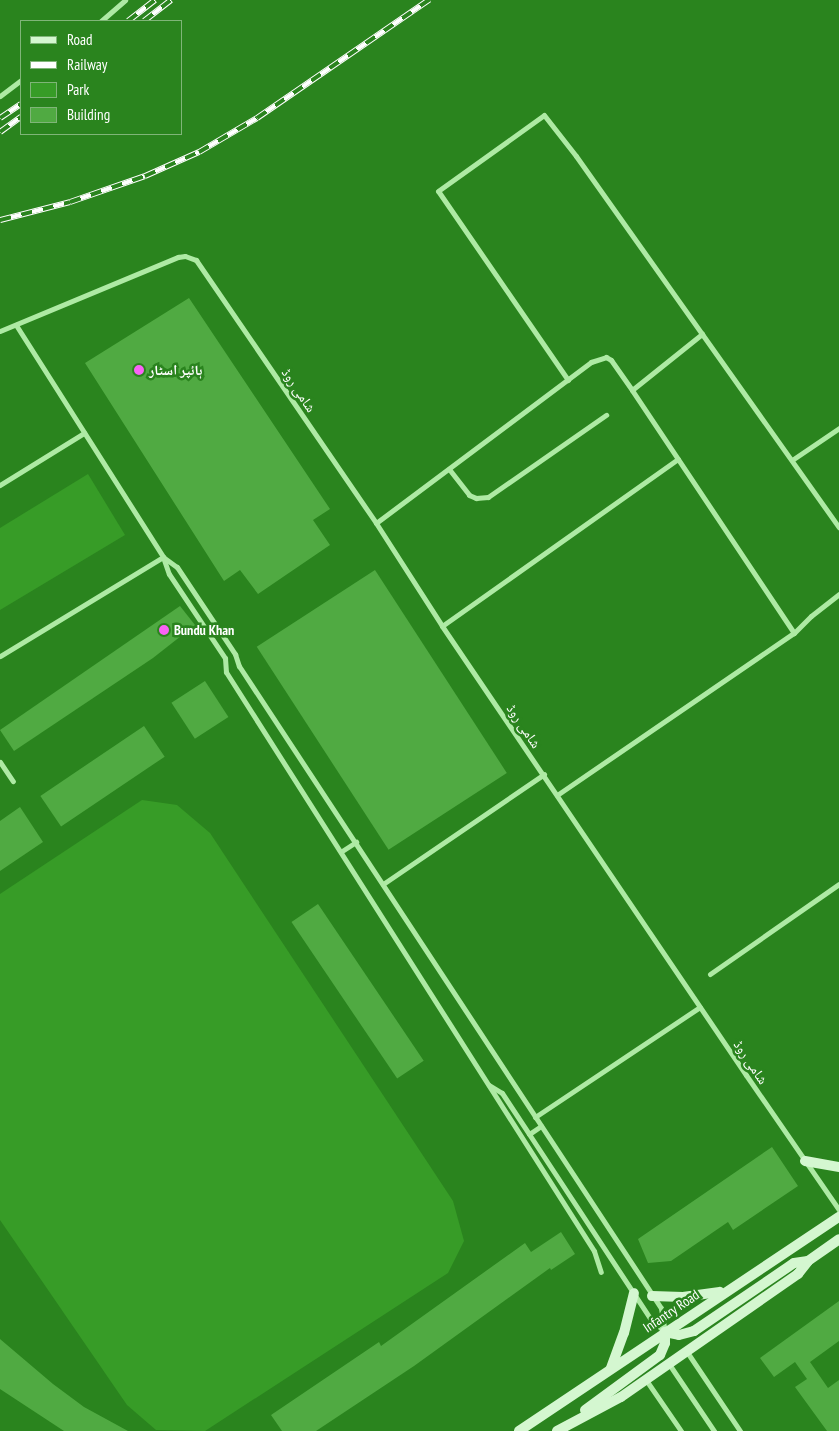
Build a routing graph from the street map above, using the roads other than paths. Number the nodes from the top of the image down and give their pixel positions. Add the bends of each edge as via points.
1 (125, 0) edge
2 (102, 20) edge
3 (20, 81) edge
4 (0, 96) edge
5 (16, 325) junction
6 (0, 330) edge
7 (702, 334) junction
8 (568, 380) junction
9 (632, 390) junction
10 (606, 415) dead end
11 (839, 428) edge
12 (84, 433) junction
13 (678, 459) junction
14 (792, 460) junction
15 (449, 469) junction
16 (0, 485) edge
17 (376, 523) junction
18 (839, 527) edge
19 (163, 557) junction
20 (839, 594) edge
21 (442, 626) junction
22 (794, 633) junction
23 (0, 656) edge
24 (0, 762) edge
25 (544, 774) junction
26 (13, 781) dead end
27 (557, 795) junction
28 (356, 842) junction
29 (342, 851) junction
30 (384, 884) junction
31 (839, 884) edge
32 (710, 974) dead end
33 (700, 1007) junction
34 (486, 1083) junction
35 (535, 1117) junction
36 (541, 1126) junction
37 (530, 1134) junction
38 (805, 1161) junction
39 (839, 1167) edge
40 (839, 1210) edge
41 (839, 1217) edge
42 (839, 1239) edge
43 (808, 1261) junction
44 (600, 1272) dead end
45 (728, 1290) junction
46 (634, 1293) junction
47 (652, 1296) junction
48 (665, 1332) junction
49 (687, 1352) junction
50 (668, 1364) junction
51 (610, 1369) junction
52 (645, 1380) junction
53 (519, 1431) edge
54 (556, 1431) edge
55 (681, 1431) edge
56 (714, 1431) edge
57 (740, 1431) edge

1 - 2 street
3 - 4 street
5 - 6 street
5 - 12 street
5 - 17 street, شامی روڈ via 178,257 190,257 202,266
7 - 8 street via 544,115 438,191
7 - 9 street
7 - 14 street
8 - 9 street via 592,362 606,357
8 - 15 street
9 - 13 street
10 - 15 street via 488,497 469,495
11 - 14 street
12 - 16 street
12 - 19 street
13 - 21 street
13 - 22 street
14 - 18 street
15 - 17 street
17 - 21 street, شامی روڈ
19 - 23 street
19 - 28 street via 176,567 192,590
19 - 29 street via 169,574 225,658 226,672
20 - 22 street
21 - 25 street, شامی روڈ
22 - 27 street
24 - 26 street
25 - 27 street, شامی روڈ
25 - 30 street
27 - 33 street, شامی روڈ
28 - 29 street
28 - 30 street
29 - 34 street
30 - 35 street
31 - 32 street
33 - 35 street
33 - 38 street, شامی روڈ
34 - 37 street via 502,1093
34 - 44 street via 594,1251
35 - 36 street
36 - 37 street
36 - 47 street
37 - 46 street
38 - 39 main road
38 - 40 street, شامی روڈ
41 - 45 main road, Infantry Road
42 - 43 main road
43 - 48 main road via 794,1264 694,1331 679,1335
43 - 49 main road via 798,1274
45 - 47 main road via 683,1297
45 - 48 main road, Infantry Road
46 - 48 street via 653,1322
46 - 51 main road via 624,1333
47 - 48 street via 663,1314
48 - 51 main road, Infantry Road
48 - 54 main road via 665,1343 654,1360
49 - 50 main road
49 - 57 street
50 - 52 main road
50 - 56 street
51 - 53 main road, Infantry Road
52 - 54 main road via 621,1397
52 - 55 street

